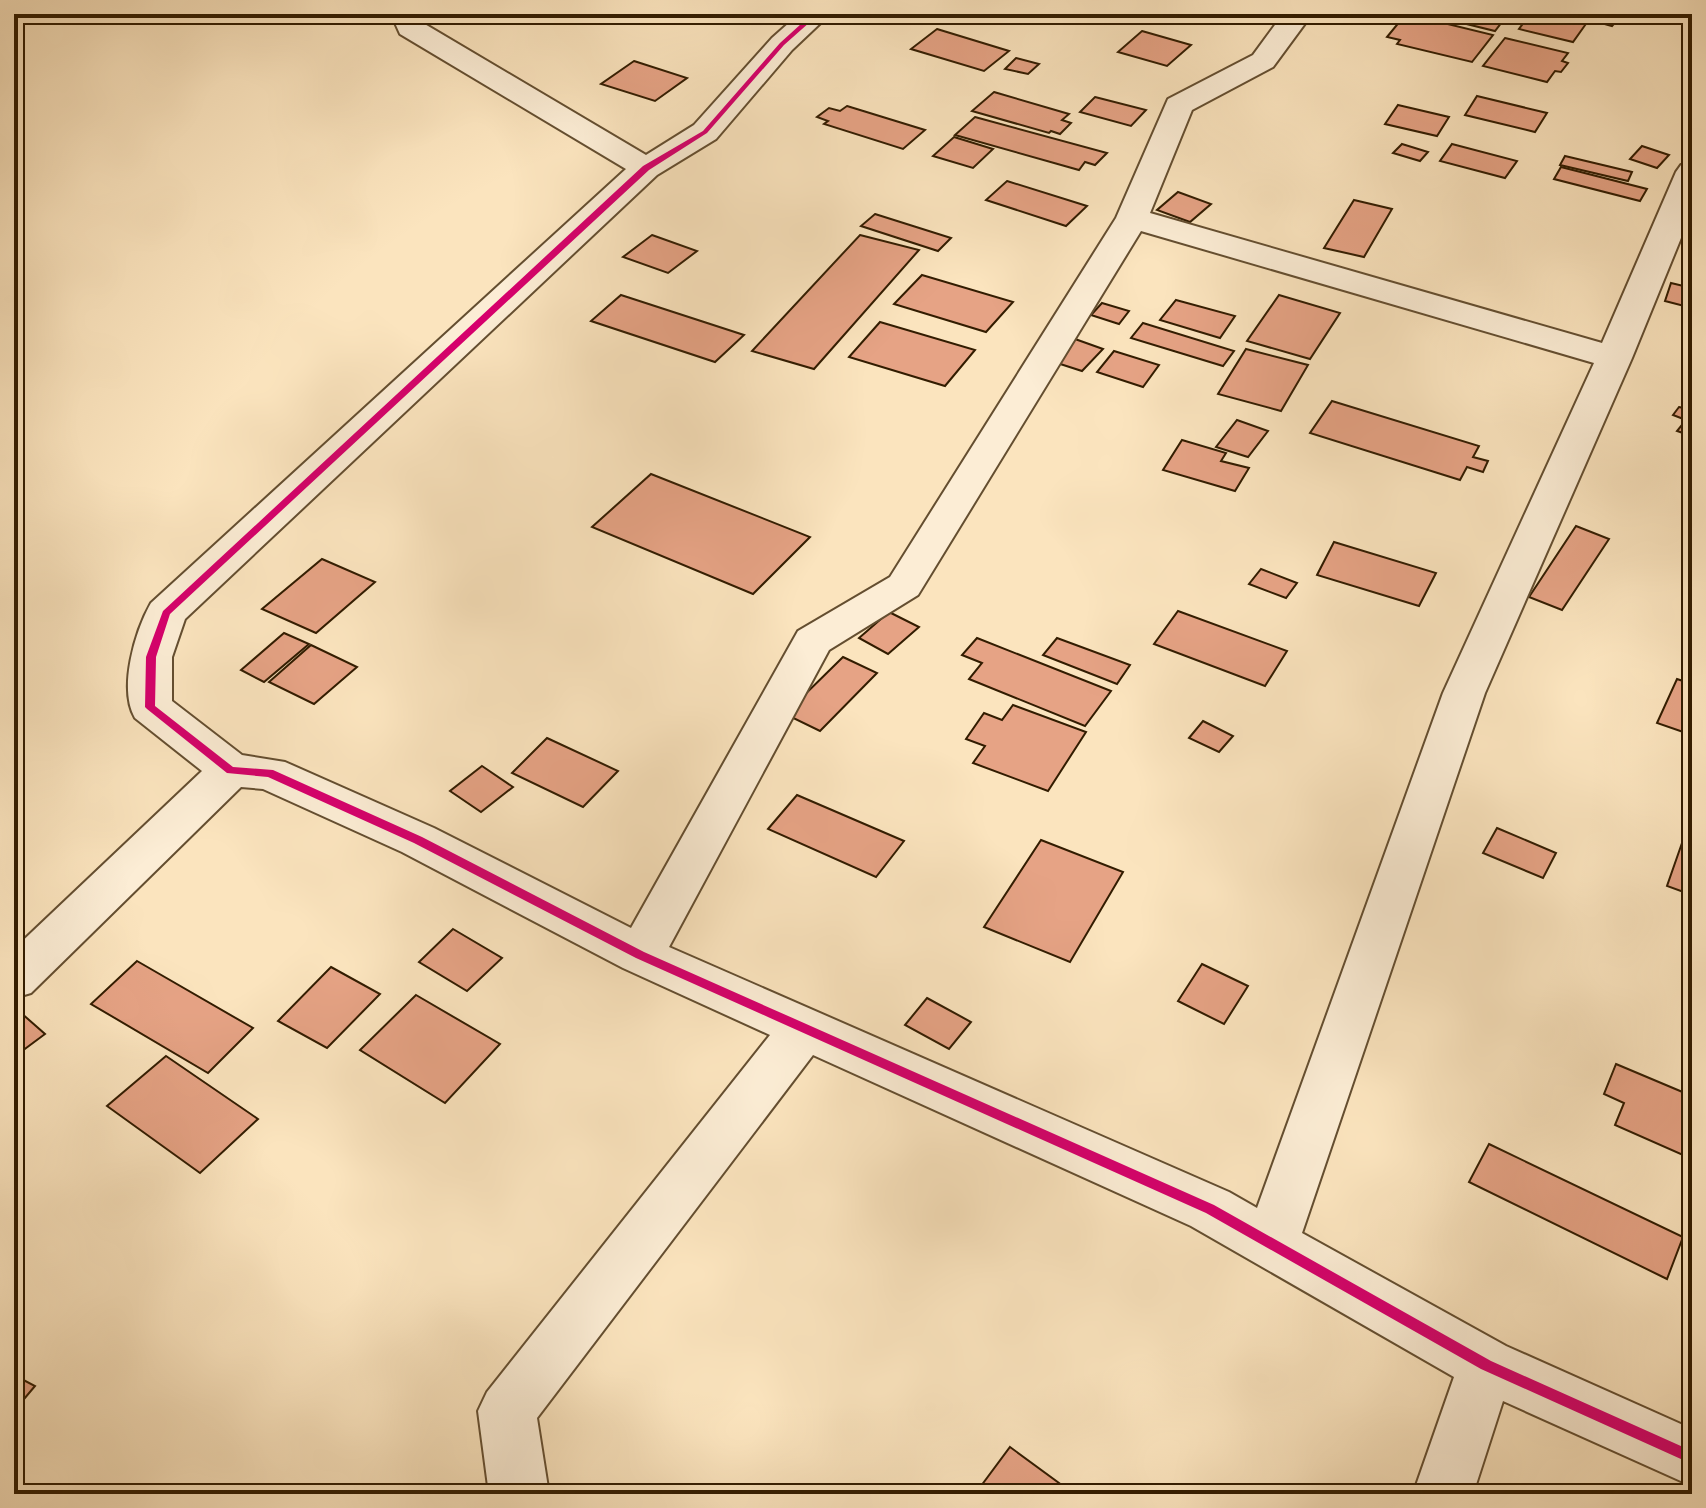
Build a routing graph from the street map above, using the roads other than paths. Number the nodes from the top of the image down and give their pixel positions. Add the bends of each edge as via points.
1 (405, 14) edge
2 (816, 14) edge
3 (1298, 14) edge
4 (646, 168) junction
5 (1692, 172) edge
6 (1132, 218) junction
7 (1614, 358) junction
8 (231, 770) junction
9 (640, 955) junction
10 (14, 979) edge
11 (805, 1028) junction
12 (1271, 1244) junction
13 (1486, 1365) junction
14 (1692, 1458) edge
15 (519, 1494) edge
16 (1443, 1494) edge

1 - 4 street via 410,28
2 - 4 street via 782,44 705,132
3 - 6 street via 1263,61 1179,105
4 - 8 street via 166,613 151,657 150,707
5 - 7 street
6 - 7 street
6 - 9 street via 904,586 813,641
7 - 12 street via 1464,693
8 - 9 street via 269,773 404,834
8 - 10 street
9 - 11 street
11 - 12 street via 1210,1209
11 - 15 street via 507,1411
12 - 13 street
13 - 14 street
13 - 16 street

